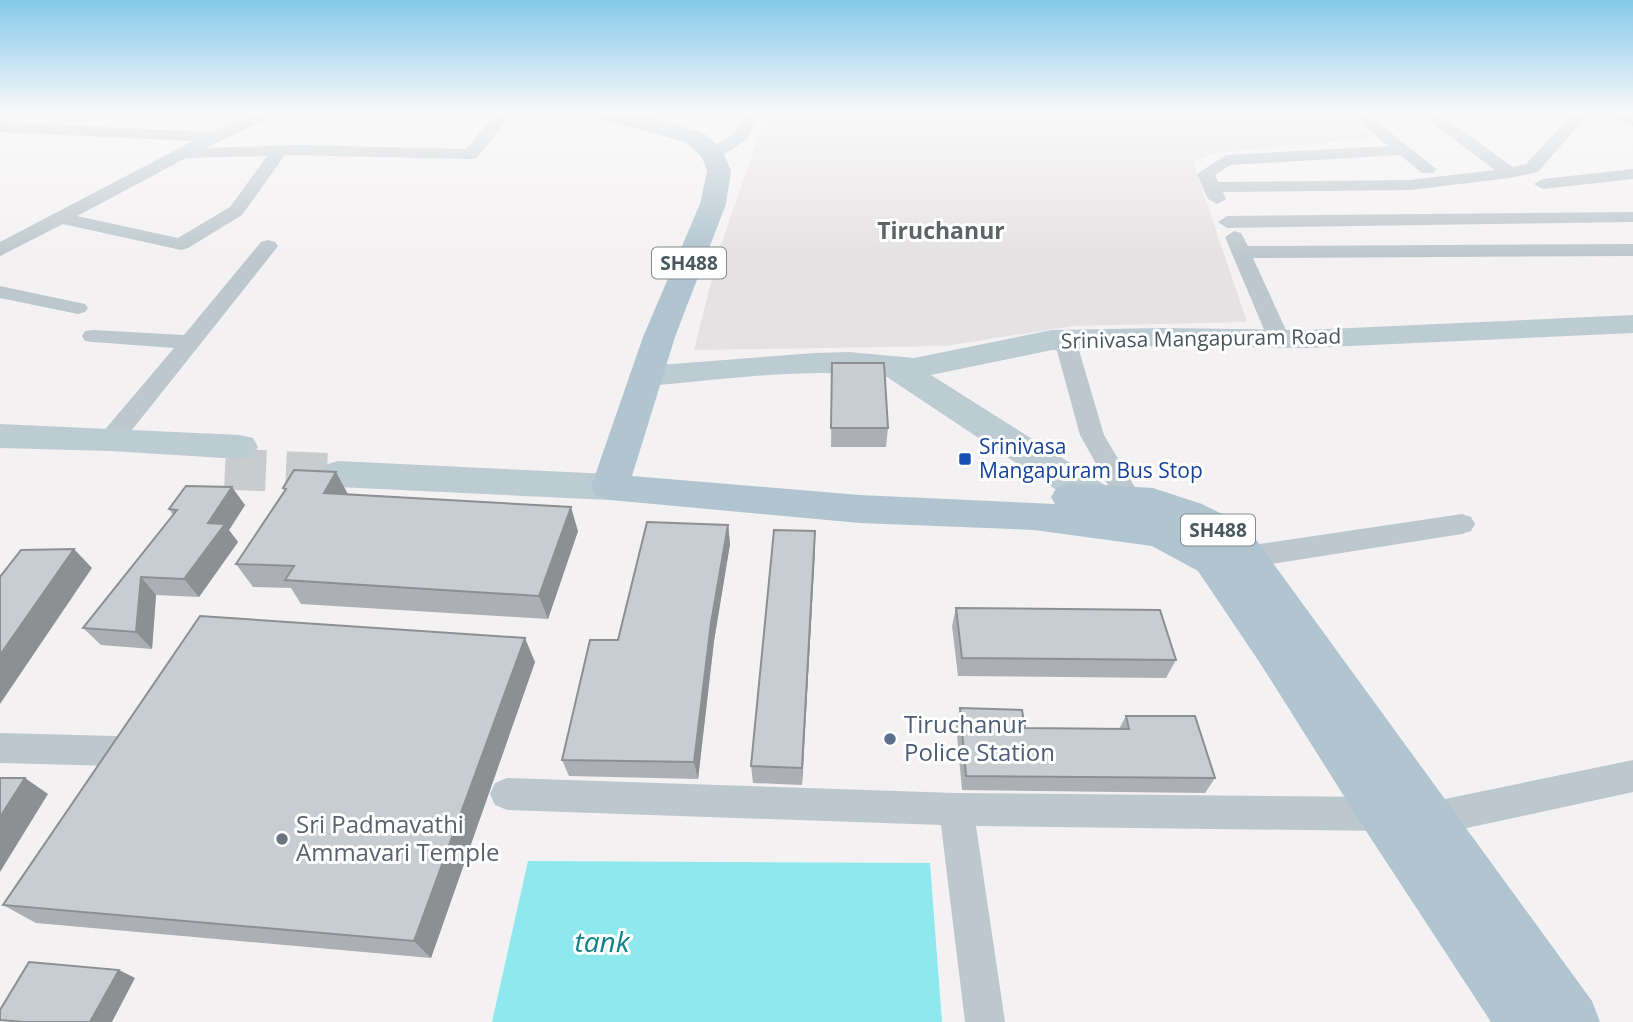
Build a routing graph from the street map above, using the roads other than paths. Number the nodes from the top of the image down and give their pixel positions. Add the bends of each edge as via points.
1 (171, 160) edge
2 (273, 160) edge
3 (715, 160) edge
4 (1231, 160) edge
5 (1416, 160) edge
6 (1491, 160) edge
7 (1540, 160) edge
8 (1428, 169) dead end
9 (1510, 173) junction
10 (1633, 174) edge
11 (1543, 184) dead end
12 (1212, 187) junction
13 (1633, 217) edge
14 (60, 218) junction
15 (1227, 222) junction
16 (268, 246) dead end
17 (0, 250) edge
18 (1633, 250) edge
19 (1240, 252) junction
20 (0, 292) edge
21 (78, 308) dead end
22 (1633, 324) edge
23 (93, 336) dead end
24 (1279, 339) junction
25 (1065, 340) junction
26 (189, 342) junction
27 (897, 368) junction
28 (646, 376) junction
29 (0, 436) edge
30 (111, 439) junction
31 (0, 461) edge
32 (345, 463) tunnel mouth
33 (614, 476) junction
34 (1114, 500) junction
35 (1462, 524) dead end
36 (1246, 557) junction
37 (0, 748) edge
38 (116, 751) edge
39 (1633, 776) edge
40 (508, 794) dead end
41 (956, 809) junction
42 (1384, 814) junction
43 (1430, 820) junction
44 (985, 1022) edge
45 (1526, 1022) edge
46 (1571, 1022) edge

1 - 14 street
2 - 14 street via 236,211 181,244
3 - 28 main road, SH488 via 719,171 713,204
4 - 12 street via 1206,174
5 - 8 street
6 - 9 street
7 - 9 street via 1532,168
9 - 12 street via 1410,185
10 - 11 street
12 - 15 street
13 - 15 street
14 - 17 street
15 - 19 street
16 - 26 street
18 - 19 street
19 - 24 street
20 - 21 street
22 - 24 street, Srinivasa Mangapuram Road
23 - 26 street
24 - 25 street, Srinivasa Mangapuram Road
25 - 27 street, Srinivasa Mangapuram Road
25 - 34 street
26 - 30 street
27 - 28 street, Srinivasa Mangapuram Road via 839,362
27 - 34 street
28 - 33 main road, SH488
29 - 30 street
30 - 31 street via 233,458
32 - 33 street
33 - 34 main road, SH488
33 - 42 main road, SH488 via 860,509 1034,516 1160,532 1212,560
34 - 36 main road, SH488 via 1153,502 1188,514 1232,537
35 - 36 street
36 - 43 main road, SH488
37 - 38 street
39 - 43 street
40 - 41 street
41 - 42 street
41 - 44 street
42 - 45 main road, SH488
43 - 46 main road, SH488

